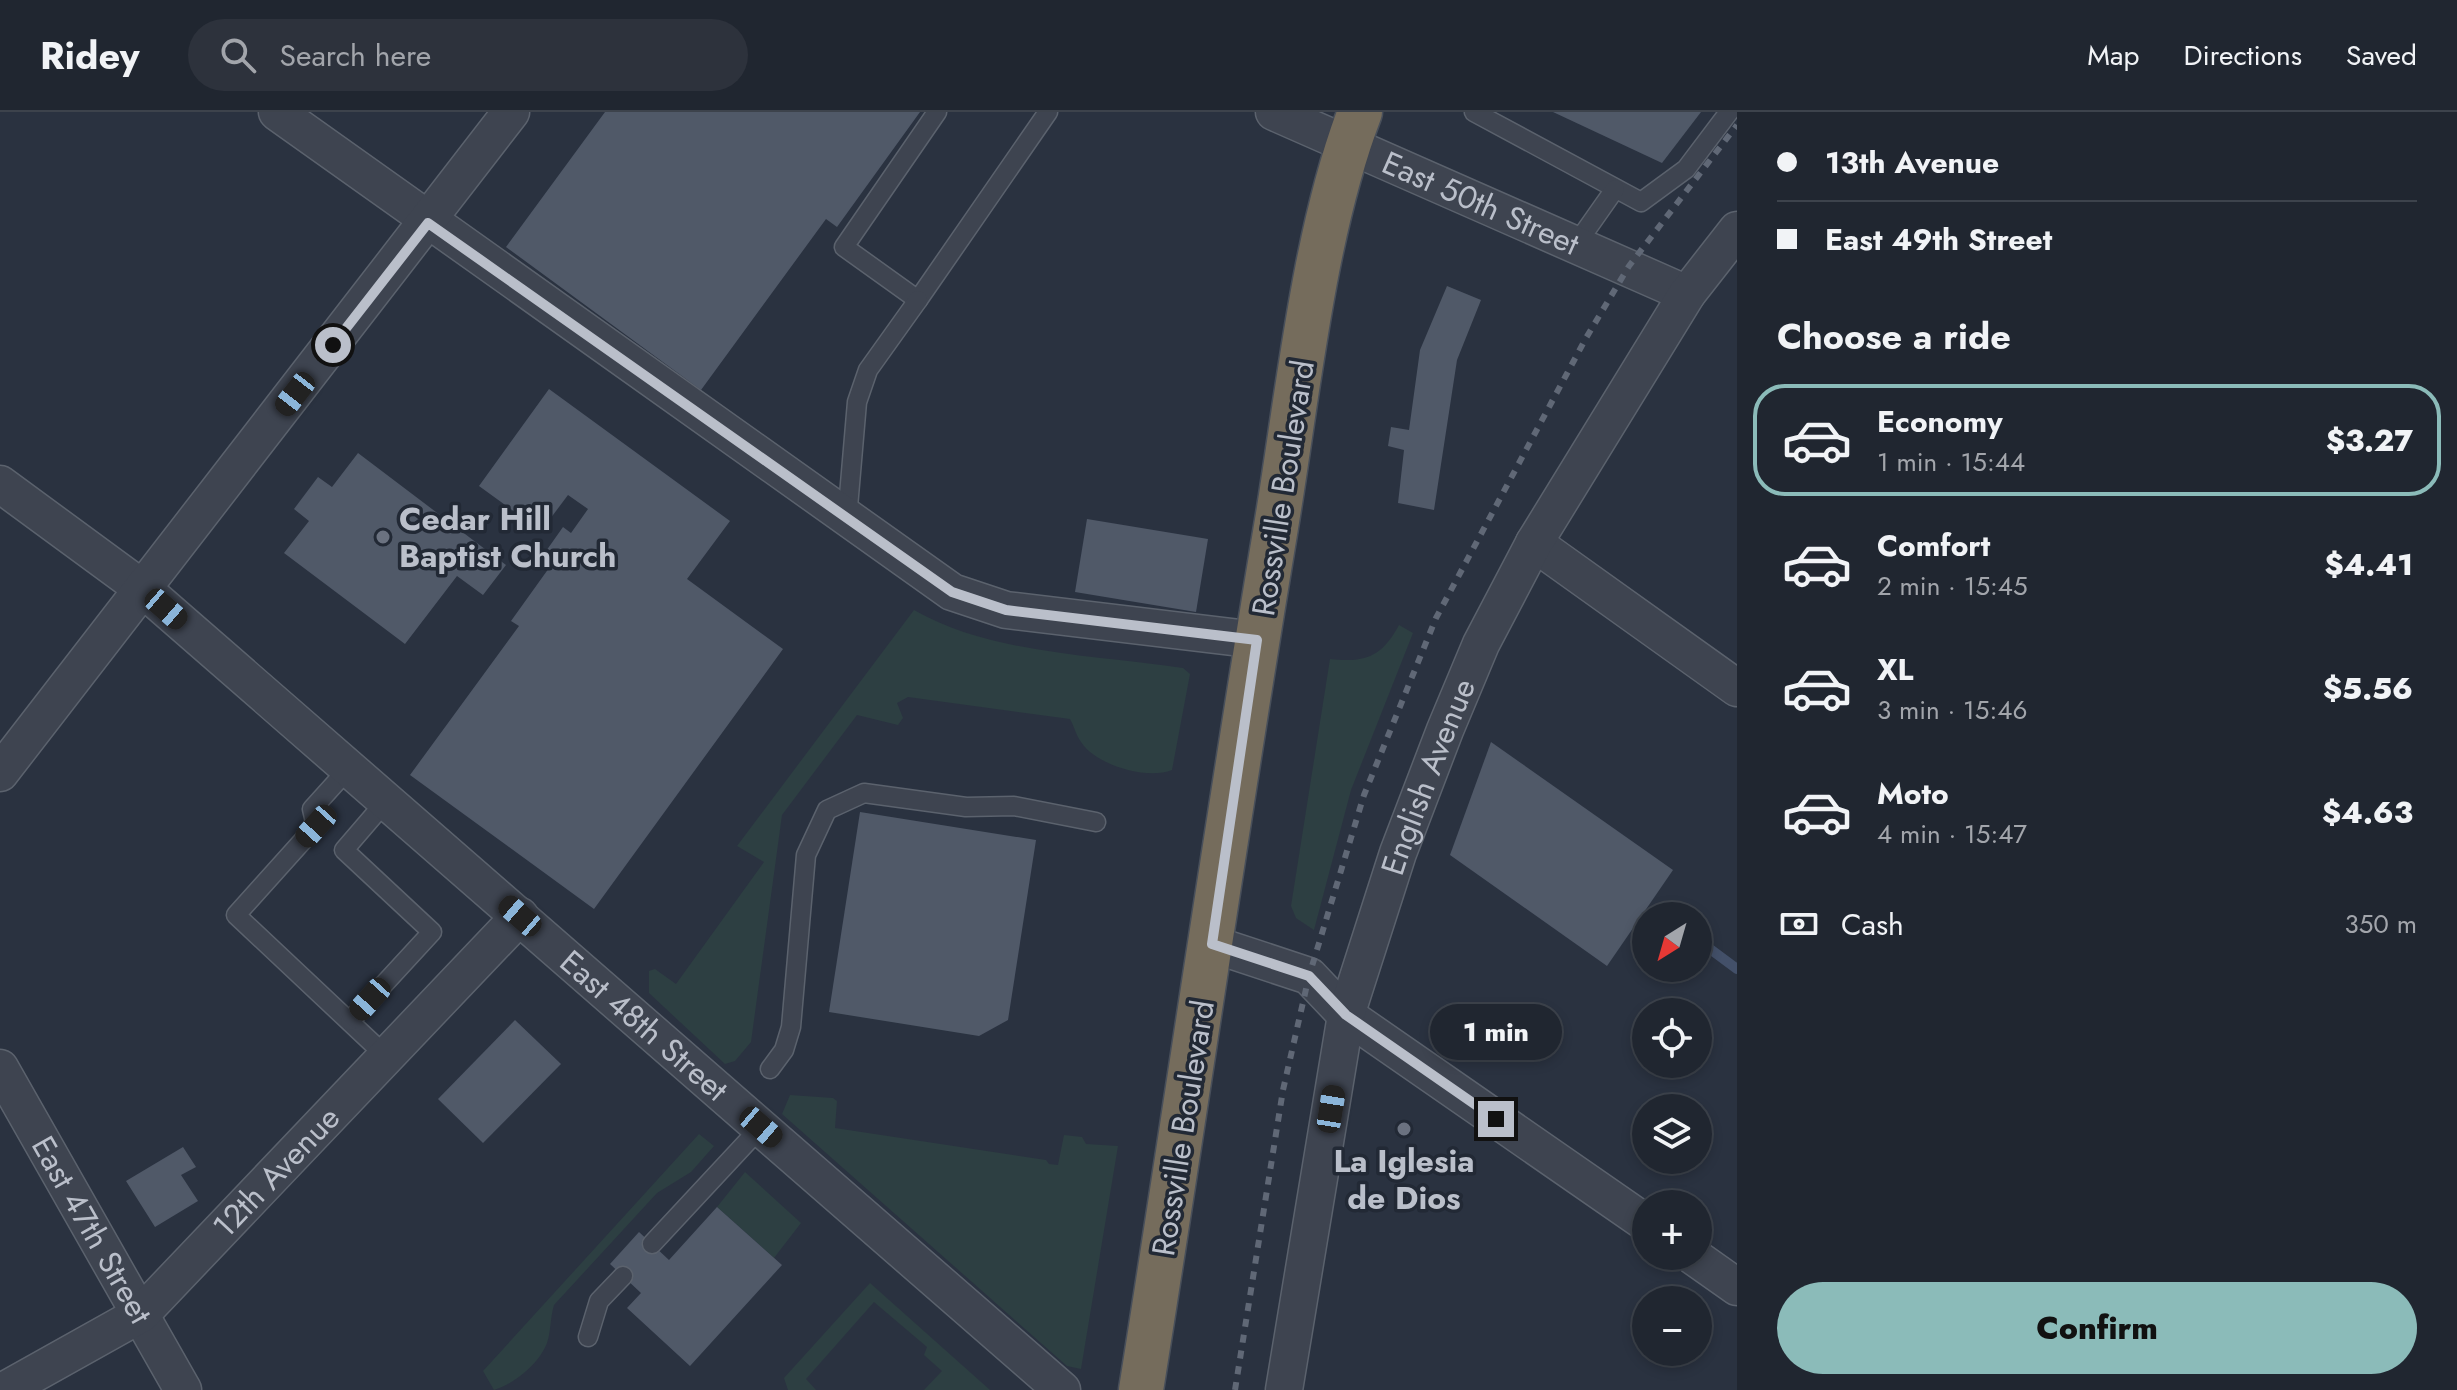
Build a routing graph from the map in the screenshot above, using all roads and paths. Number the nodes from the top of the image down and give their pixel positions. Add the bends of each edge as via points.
1 (277, 112) edge
2 (511, 112) edge
3 (937, 112) edge
4 (1048, 112) edge
5 (1274, 112) edge
6 (1474, 112) edge
7 (1729, 112) edge
8 (1354, 128) edge
9 (1615, 189) junction
10 (428, 223) junction
11 (1737, 230) edge
12 (1577, 243) junction
13 (1687, 294) junction
14 (918, 300) junction
15 (0, 484) edge
16 (847, 519) junction
17 (1534, 543) junction
18 (143, 589) junction
19 (1257, 640) junction
20 (1737, 688) edge
21 (349, 768) junction
22 (0, 773) edge
23 (387, 800) junction
24 (1096, 822) dead end
25 (520, 916) junction
26 (1212, 944) junction
27 (1346, 1015) junction
28 (350, 1021) junction
29 (386, 1056) junction
30 (0, 1068) edge
31 (770, 1069) dead end
32 (761, 1127) junction
33 (1632, 1213) edge
34 (652, 1244) dead end
35 (1712, 1269) edge
36 (623, 1276) dead end
37 (1737, 1287) edge
38 (141, 1314) junction
39 (588, 1337) dead end
40 (5, 1390) edge
41 (183, 1390) edge
42 (1062, 1390) edge
43 (1141, 1390) edge
44 (1284, 1390) edge

1 - 10 street
2 - 10 street
3 - 14 lane via 844,247
4 - 14 lane
5 - 8 street, East 50th Street
6 - 9 lane
7 - 9 lane via 1686,169 1641,202
8 - 12 street, East 50th Street
8 - 19 highway, Rossville Boulevard via 1321,255
9 - 12 lane
10 - 16 street
10 - 18 street
11 - 13 street, English Avenue
12 - 13 street, East 50th Street
13 - 17 street, English Avenue
14 - 16 lane via 868,370 857,402
15 - 18 street, East 48th Street
16 - 19 street via 952,592 1006,610
17 - 20 street
17 - 27 street, English Avenue via 1481,644 1445,730 1398,853
18 - 21 street, East 48th Street
18 - 22 street
19 - 26 highway, Rossville Boulevard
21 - 23 street, East 48th Street
21 - 28 lane via 312,809 316,826 236,915
23 - 25 street, East 48th Street
23 - 28 lane via 344,850 432,932
24 - 31 lane via 1014,806 920,803 864,793 827,810 806,855 791,1027 784,1050
25 - 29 street, 12th Avenue
25 - 32 street, East 48th Street
26 - 27 street via 1309,976
26 - 43 highway, Rossville Boulevard
27 - 33 street
27 - 44 street, English Avenue
28 - 29 lane
29 - 38 street, 12th Avenue
30 - 38 street, East 47th Street
32 - 34 lane
32 - 42 street, East 48th Street
35 - 37 street
36 - 39 lane via 599,1301
38 - 40 street, 12th Avenue
38 - 41 street, East 47th Street

